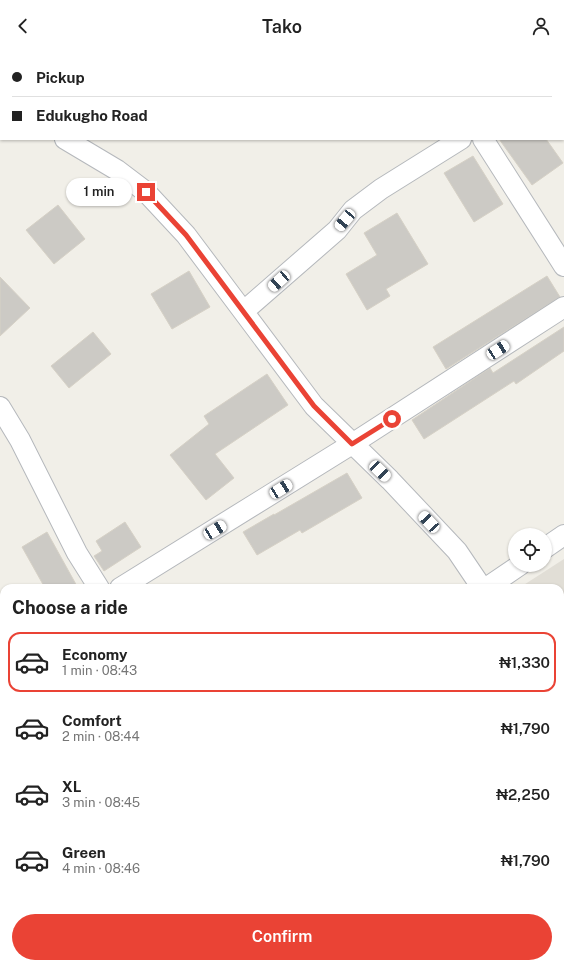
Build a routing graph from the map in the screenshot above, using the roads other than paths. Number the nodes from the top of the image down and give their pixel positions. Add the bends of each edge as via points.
1 (67, 140) edge
2 (459, 140) edge
3 (484, 140) edge
4 (564, 266) edge
5 (564, 307) edge
6 (244, 312) junction
7 (0, 407) edge
8 (352, 444) junction
9 (564, 535) edge
10 (552, 543) edge
11 (510, 572) edge
12 (96, 584) edge
13 (126, 584) edge
14 (479, 584) edge
15 (492, 584) edge

1 - 6 street via 146,192 186,235
2 - 6 street via 381,189 353,210 337,230
3 - 4 street
5 - 8 street
6 - 8 street via 314,406
7 - 12 street via 20,440 77,553
8 - 13 street
8 - 14 street via 457,551
9 - 10 street
11 - 15 street

